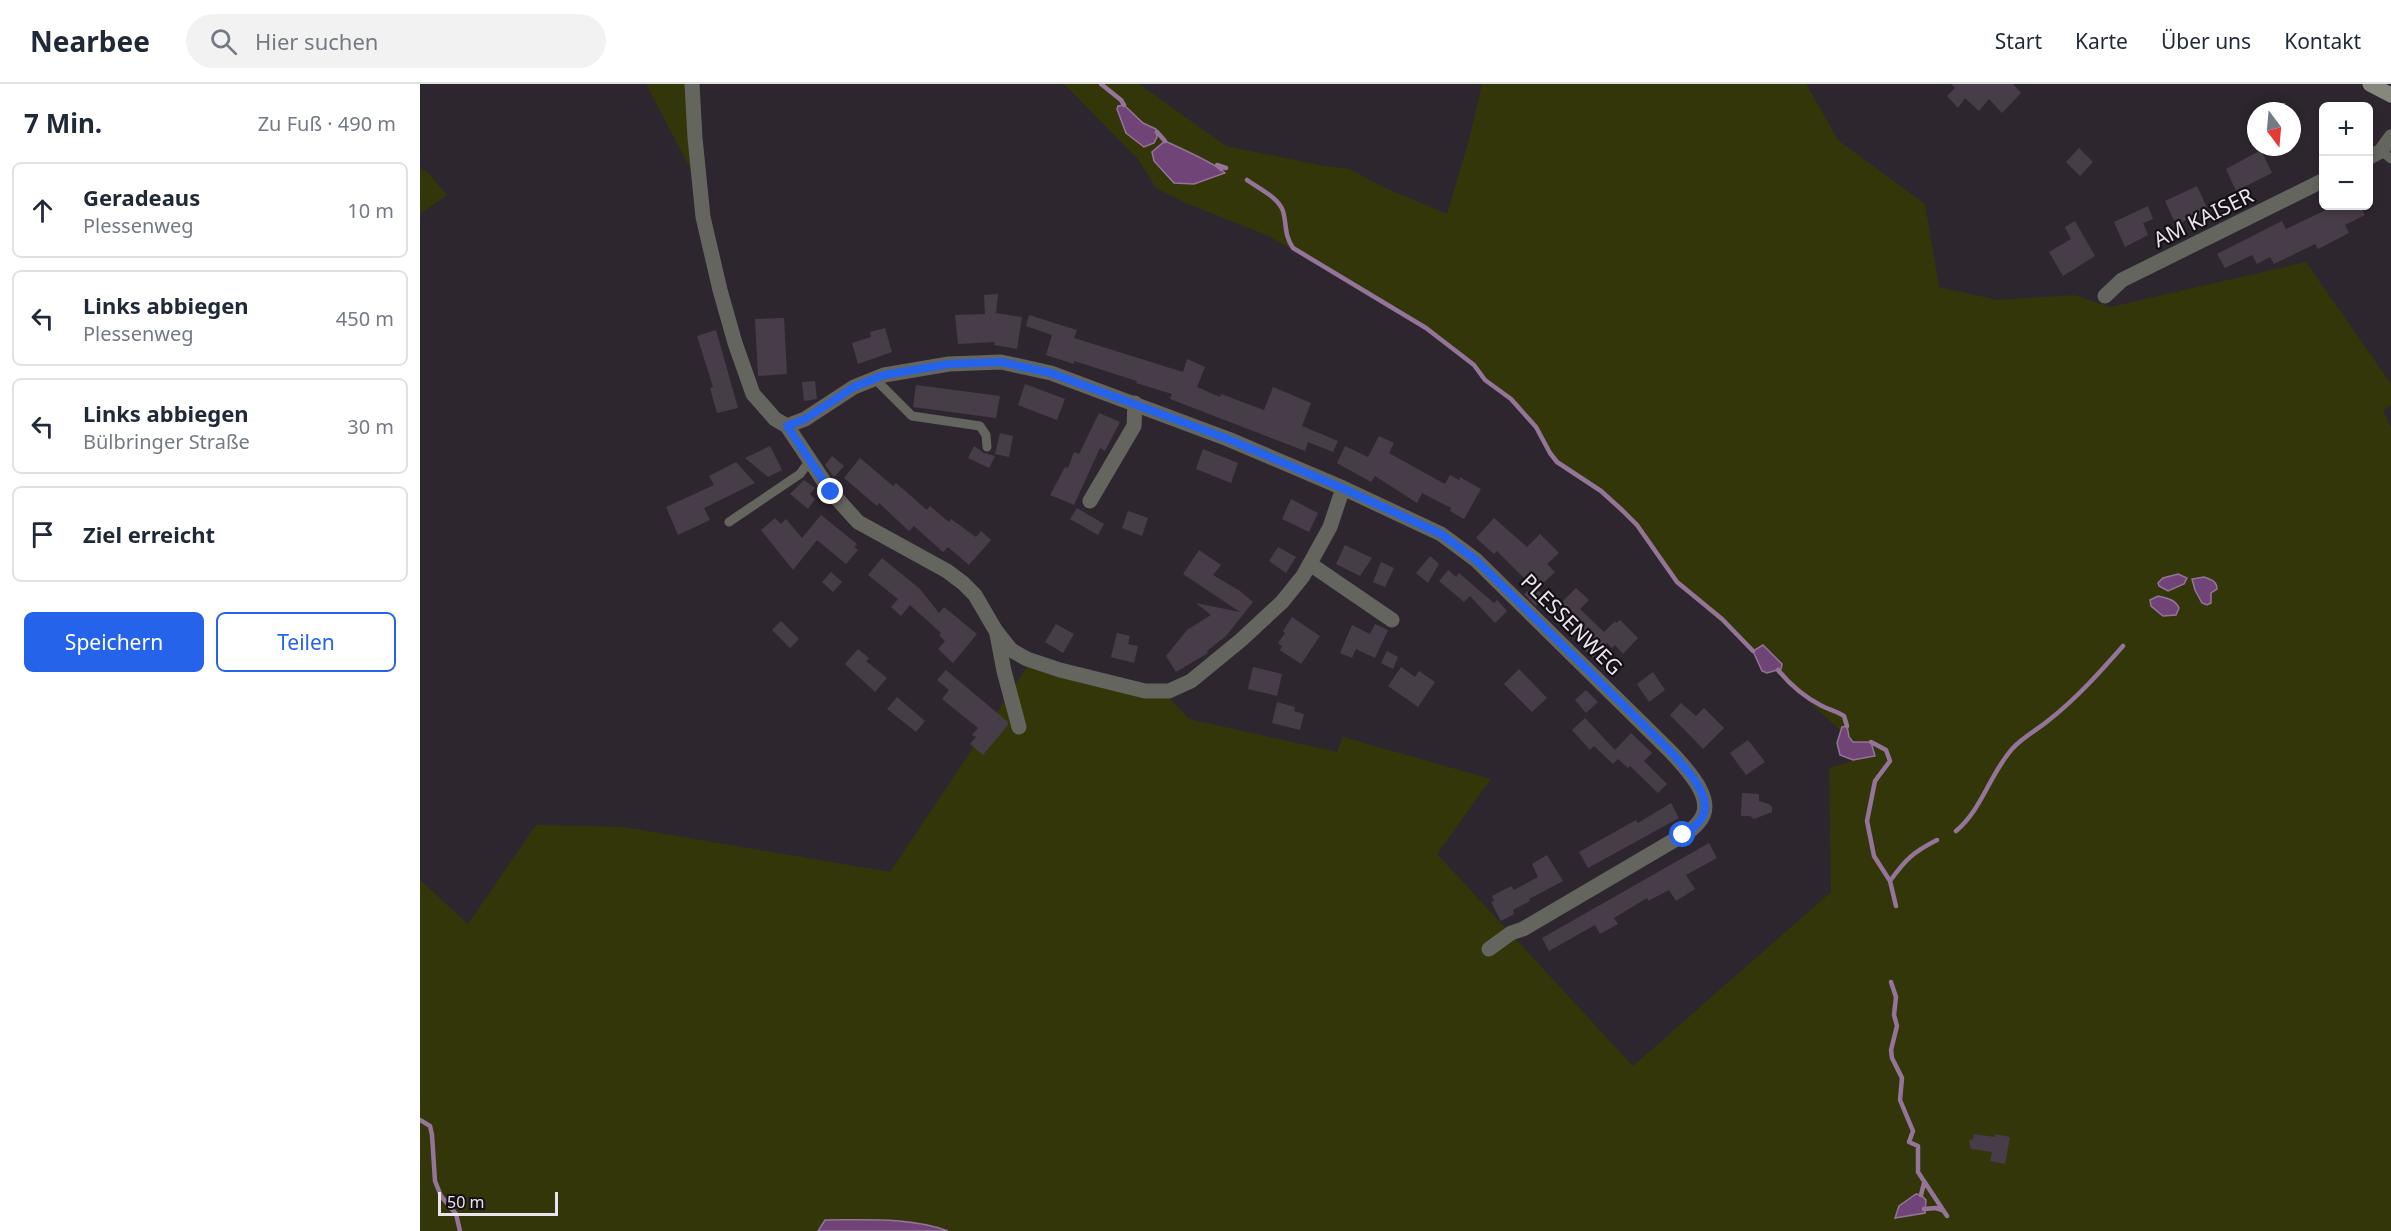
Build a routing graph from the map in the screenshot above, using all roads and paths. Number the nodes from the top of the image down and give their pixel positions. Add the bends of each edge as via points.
1 (692, 84) edge
2 (2370, 84) edge
3 (2391, 95) edge
4 (2391, 137) edge
5 (2380, 156) edge
6 (2319, 182) edge
7 (2105, 296) dead end
8 (875, 379) junction
9 (1135, 403) junction
10 (787, 426) junction
11 (987, 447) dead end
12 (811, 459) junction
13 (1342, 488) junction
14 (1090, 501) dead end
15 (729, 522) dead end
16 (1310, 564) junction
17 (1392, 620) dead end
18 (996, 631) junction
19 (1019, 727) dead end
20 (1489, 949) dead end

1 - 10 street via 703,217 720,290 753,394 775,419
2 - 3 main road
4 - 5 street
6 - 7 street, AM KAISER via 2122,280
8 - 9 street, PLESSENWEG via 949,364 1001,362 1051,373
8 - 10 street, PLESSENWEG
8 - 11 lane via 912,416 980,426
9 - 13 street, PLESSENWEG
9 - 14 street via 1134,426
10 - 12 street
12 - 15 lane via 800,474
12 - 18 street via 831,492 858,522 947,571 975,595
13 - 16 street via 1330,527
13 - 20 street, PLESSENWEG via 1441,534 1476,560 1672,753 1693,777 1702,795 1702,818 1683,835
16 - 17 street
16 - 18 street via 1282,602 1241,640 1191,681 1169,691 1145,691 1091,679 1027,659 1011,650
18 - 19 street

